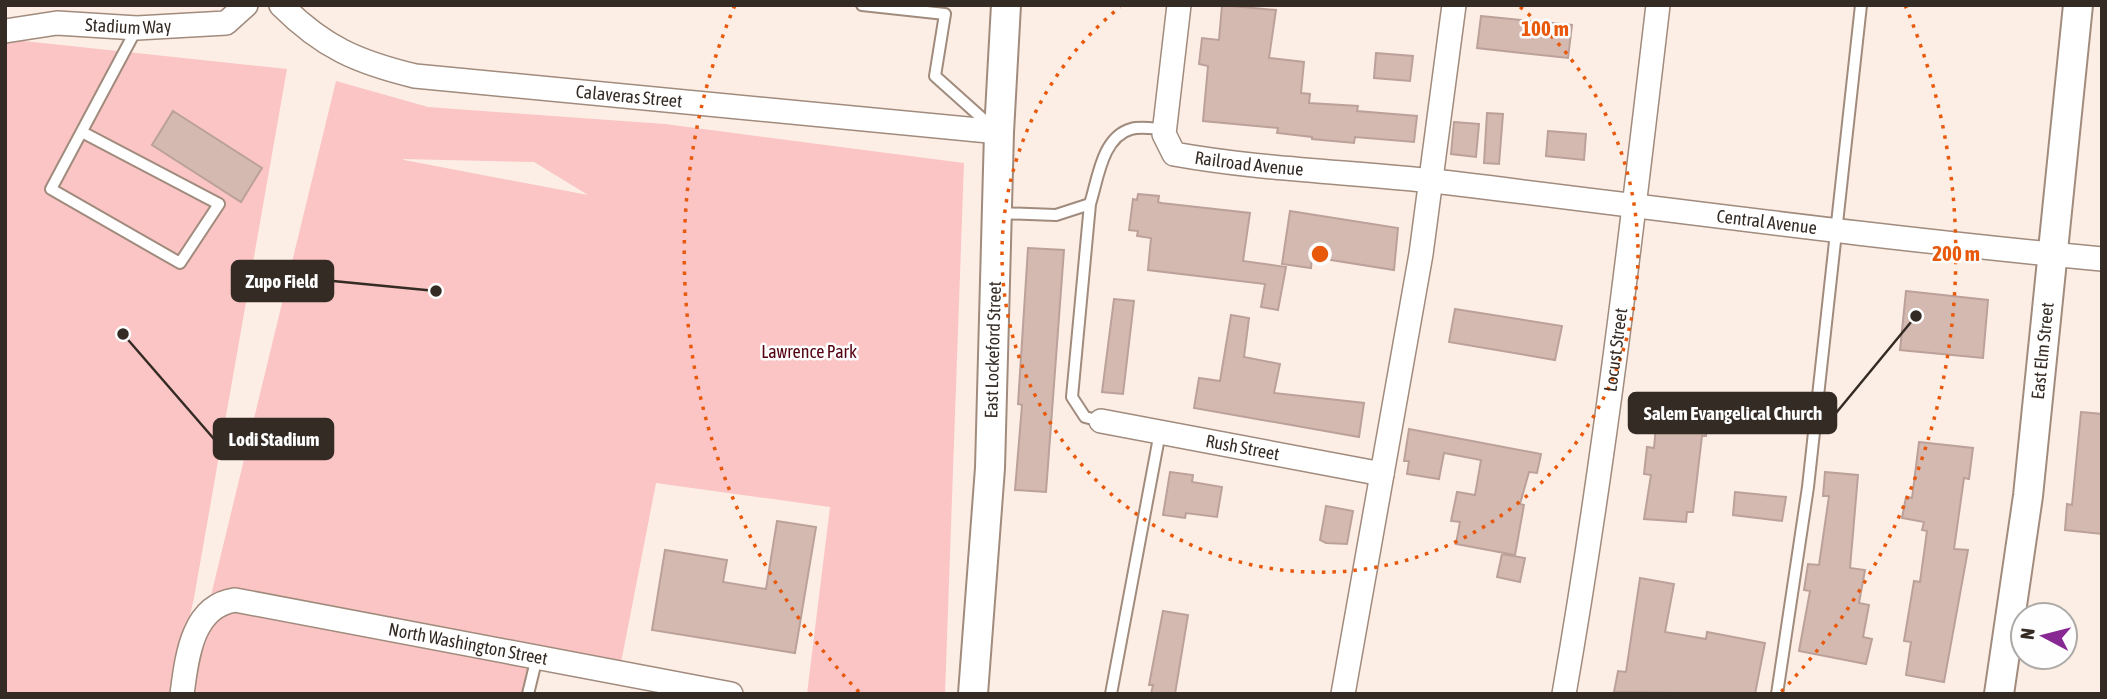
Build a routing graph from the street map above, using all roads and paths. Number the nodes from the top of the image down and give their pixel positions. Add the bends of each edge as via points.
1 (246, 5) edge
2 (281, 5) edge
3 (862, 5) edge
4 (1006, 5) edge
5 (1179, 5) edge
6 (1454, 5) edge
7 (1658, 5) edge
8 (1861, 5) edge
9 (2078, 5) edge
10 (897, 7) edge
11 (946, 10) edge
12 (137, 28) junction
13 (5, 31) edge
14 (1165, 129) junction
15 (82, 132) junction
16 (999, 132) junction
17 (1432, 180) junction
18 (1090, 204) junction
19 (1635, 205) junction
20 (997, 213) junction
21 (1838, 230) junction
22 (2052, 254) junction
23 (2102, 258) edge
24 (1101, 421) joint
25 (1160, 432) junction
26 (1382, 474) junction
27 (537, 657) junction
28 (182, 694) edge
29 (528, 694) edge
30 (731, 694) edge
31 (973, 694) edge
32 (1111, 694) edge
33 (1342, 694) edge
34 (1564, 694) edge
35 (1777, 694) edge
36 (1998, 694) edge

1 - 12 street, Stadium Way via 226,23
2 - 16 street, Calaveras Street via 332,48 368,65 415,76
3 - 10 lane
4 - 16 street, East Lockeford Street
5 - 14 street
6 - 17 street
7 - 19 street, Locust Street
8 - 21 lane
9 - 22 street, East Elm Street
10 - 11 lane
11 - 16 lane via 935,76
12 - 13 street, Stadium Way via 57,23
12 - 15 lane
14 - 17 street, Railroad Avenue via 1174,154
14 - 18 lane via 1133,128 1117,136 1107,150
15 - 15 lane via 51,189 180,262 219,204
16 - 20 street, East Lockeford Street
17 - 19 street, Central Avenue
17 - 26 street
18 - 20 lane via 1056,215
18 - 24 lane via 1072,397 1084,417
19 - 21 street, Central Avenue
19 - 34 street, Locust Street via 1596,514
20 - 31 street, East Lockeford Street via 990,468
21 - 22 street, Central Avenue
21 - 35 lane via 1808,488
22 - 23 street, Central Avenue
22 - 36 street, East Elm Street via 2028,496
24 - 25 street, Rush Street
25 - 26 street, Rush Street
25 - 32 lane
26 - 33 street
27 - 28 street, North Washington Street via 235,600 220,602 197,625
27 - 29 lane
27 - 30 street, North Washington Street

